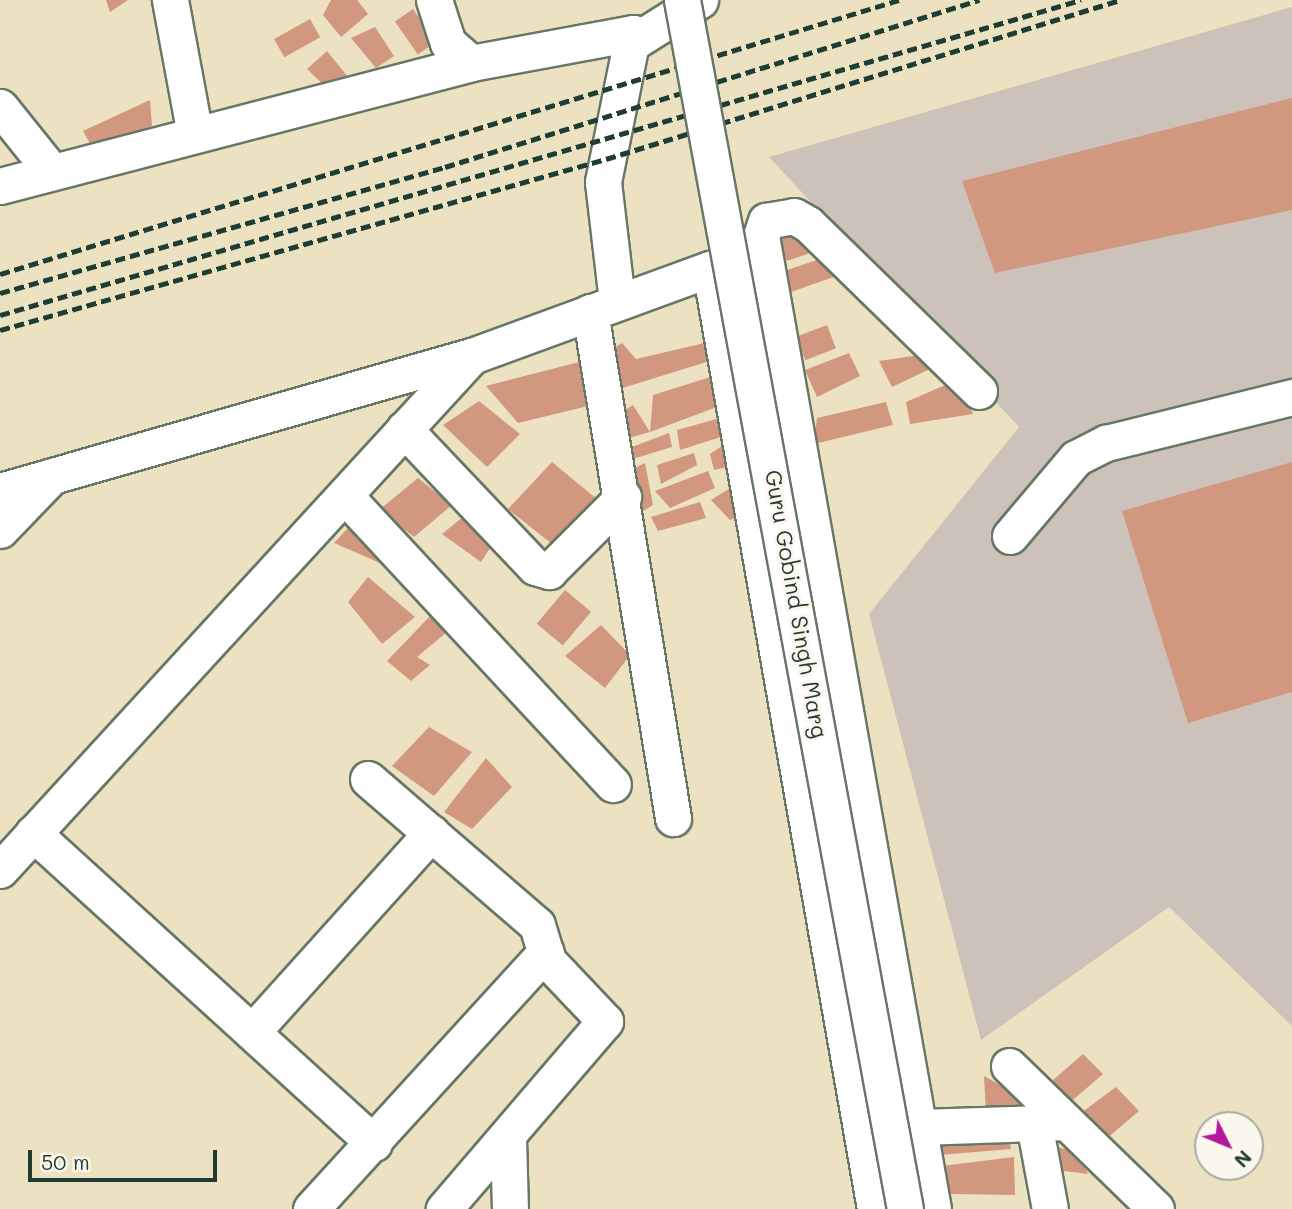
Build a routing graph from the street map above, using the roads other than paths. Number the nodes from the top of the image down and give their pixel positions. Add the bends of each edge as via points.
1 (170, 0) edge
2 (434, 0) edge
3 (682, 0) edge
4 (700, 0) edge
5 (635, 41) junction
6 (471, 63) junction
7 (0, 107) edge
8 (195, 135) junction
9 (52, 172) junction
10 (0, 187) edge
11 (604, 307) junction
12 (472, 356) junction
13 (979, 391) dead end
14 (1292, 397) edge
15 (404, 429) junction
16 (51, 477) junction
17 (0, 491) edge
18 (346, 497) junction
19 (623, 497) junction
20 (0, 530) edge
21 (1010, 536) dead end
22 (368, 779) dead end
23 (613, 784) dead end
24 (673, 818) dead end
25 (33, 833) junction
26 (431, 833) junction
27 (0, 870) edge
28 (546, 952) junction
29 (252, 1032) junction
30 (1009, 1066) dead end
31 (1050, 1123) junction
32 (919, 1127) junction
33 (508, 1138) junction
34 (374, 1143) junction
35 (311, 1209) edge
36 (444, 1209) edge
37 (510, 1209) edge
38 (875, 1209) edge
39 (905, 1209) edge
40 (933, 1209) edge
41 (1050, 1209) edge
42 (1156, 1209) edge

1 - 8 street
2 - 6 street via 448,43
3 - 39 street, Guru Gobind Singh Marg, bridge
4 - 5 street
5 - 6 street via 624,31
5 - 11 street via 603,182
6 - 8 street
7 - 9 street
8 - 9 street
9 - 10 street
11 - 12 street
11 - 19 street
11 - 38 street via 700,268 713,273
12 - 15 street
12 - 16 street
13 - 32 street via 808,224 794,216 766,221 761,236
14 - 21 street via 1107,443 1076,458
15 - 18 street
15 - 19 street via 536,567 549,571
16 - 17 street
16 - 20 street
18 - 23 street
18 - 25 street
19 - 24 street
22 - 26 street
25 - 27 street
25 - 29 street
26 - 28 street via 537,925
26 - 29 street
28 - 33 street via 554,969 605,1021
28 - 34 street
29 - 34 street
30 - 31 street
31 - 32 street
31 - 41 street
31 - 42 street
32 - 40 street
33 - 36 street
33 - 37 street
34 - 35 street

